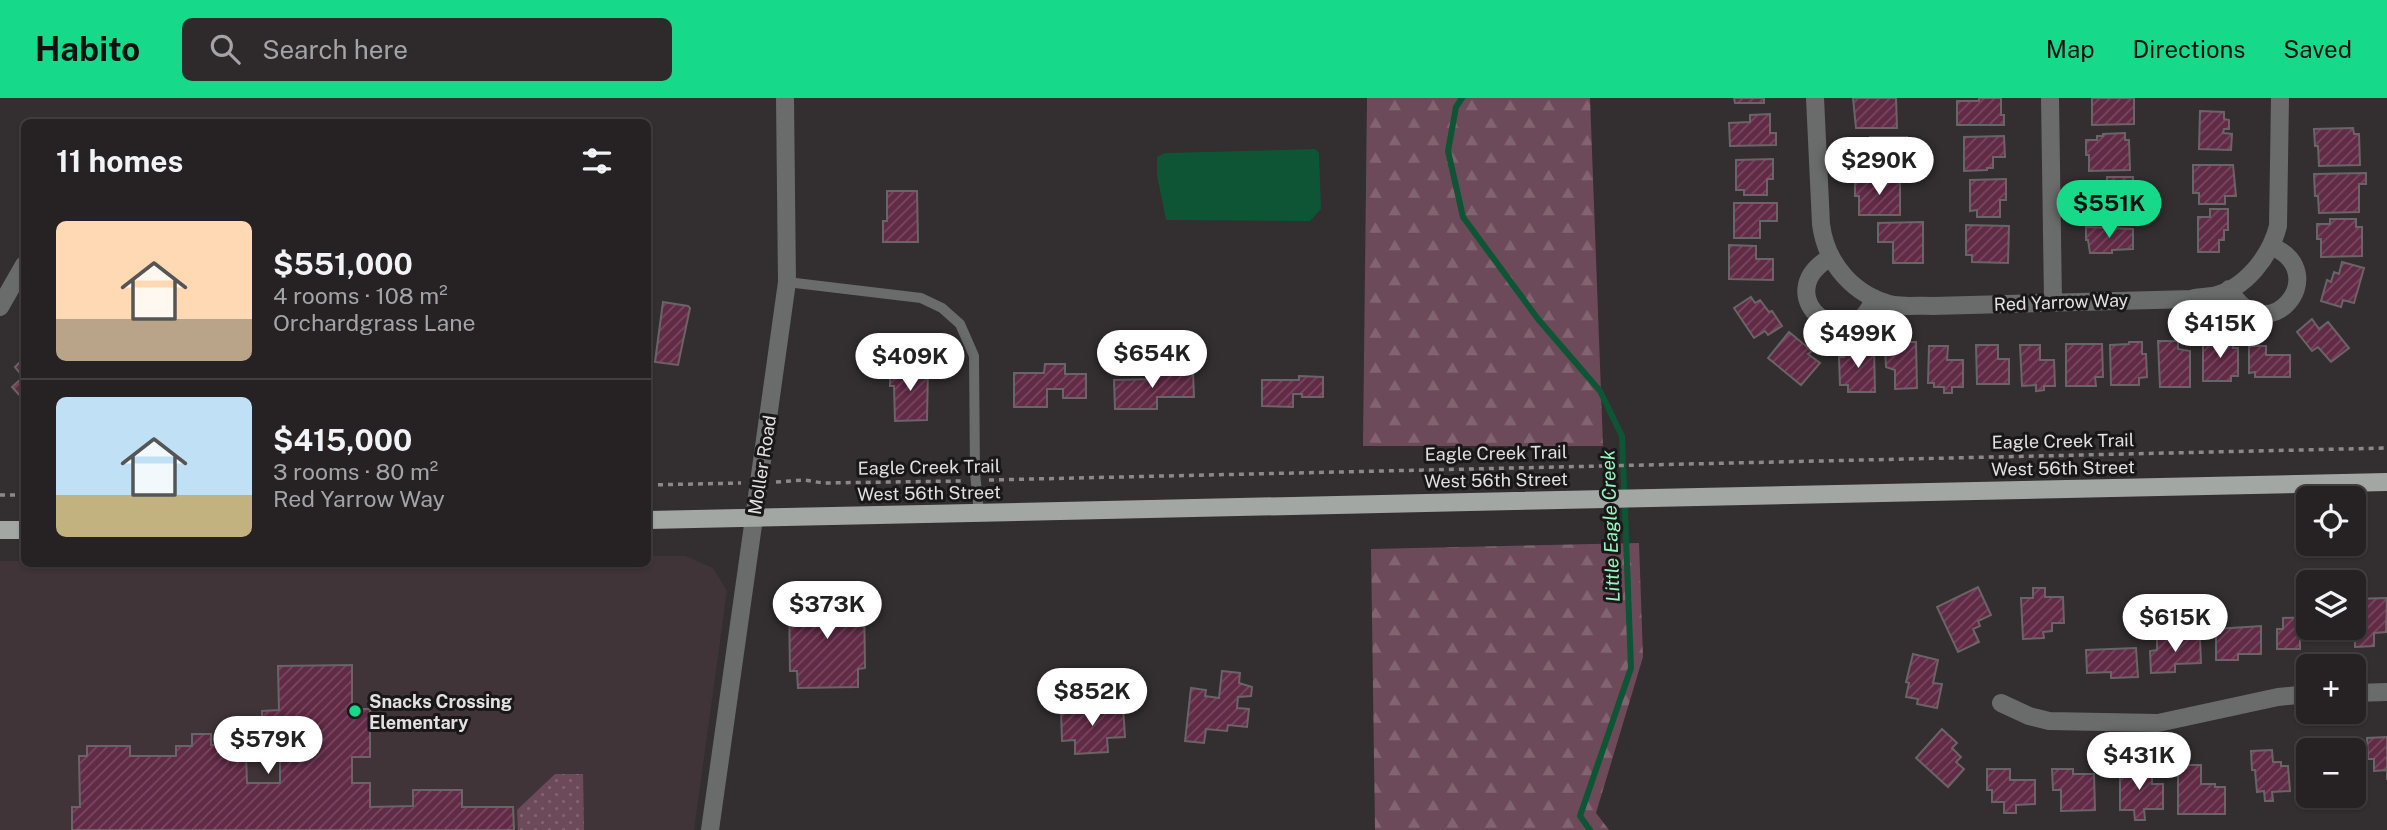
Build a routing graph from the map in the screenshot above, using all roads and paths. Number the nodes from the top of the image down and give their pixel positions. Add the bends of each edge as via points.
1 (785, 98) edge
2 (1815, 98) edge
3 (2049, 98) edge
4 (2280, 98) edge
5 (2271, 246) junction
6 (1831, 257) junction
7 (21, 270) edge
8 (787, 282) junction
9 (2229, 289) junction
10 (1874, 298) junction
11 (2053, 302) junction
12 (0, 307) edge
13 (2387, 448) edge
14 (976, 480) junction
15 (2387, 482) edge
16 (761, 483) junction
17 (651, 485) edge
18 (0, 495) edge
19 (21, 495) edge
20 (979, 513) junction
21 (754, 518) junction
22 (651, 520) edge
23 (0, 530) edge
24 (21, 530) edge
25 (2387, 692) edge
26 (2366, 693) edge
27 (2296, 695) edge
28 (2001, 703) dead end
29 (710, 830) edge

1 - 8 street, Moller Road
2 - 6 street via 1821,224
3 - 11 street
4 - 5 street, Red Yarrow Way via 2279,213
5 - 9 street, Red Yarrow Way via 2249,277
5 - 9 street via 2282,250 2294,264 2297,282 2291,300 2279,310 2257,314 2241,307
6 - 10 street via 1851,284
6 - 10 street via 1813,270 1806,286 1809,304 1820,318 1837,325 1852,323 1863,317
7 - 12 street
8 - 14 lane via 921,298 960,324 974,355
8 - 16 street, Moller Road
9 - 11 street, Red Yarrow Way via 2191,299
10 - 11 street, Red Yarrow Way via 1896,305 1933,306
13 - 14 path, Eagle Creek Trail
14 - 16 path, Eagle Creek Trail
14 - 20 lane
15 - 20 main road, West 56th Street
16 - 17 path, Eagle Creek Trail
16 - 21 street, Moller Road
18 - 19 path
20 - 21 main road, West 56th Street
21 - 22 main road, West 56th Street
21 - 29 street, Moller Road
23 - 24 main road
25 - 26 street
27 - 28 street via 2158,723 2049,721

